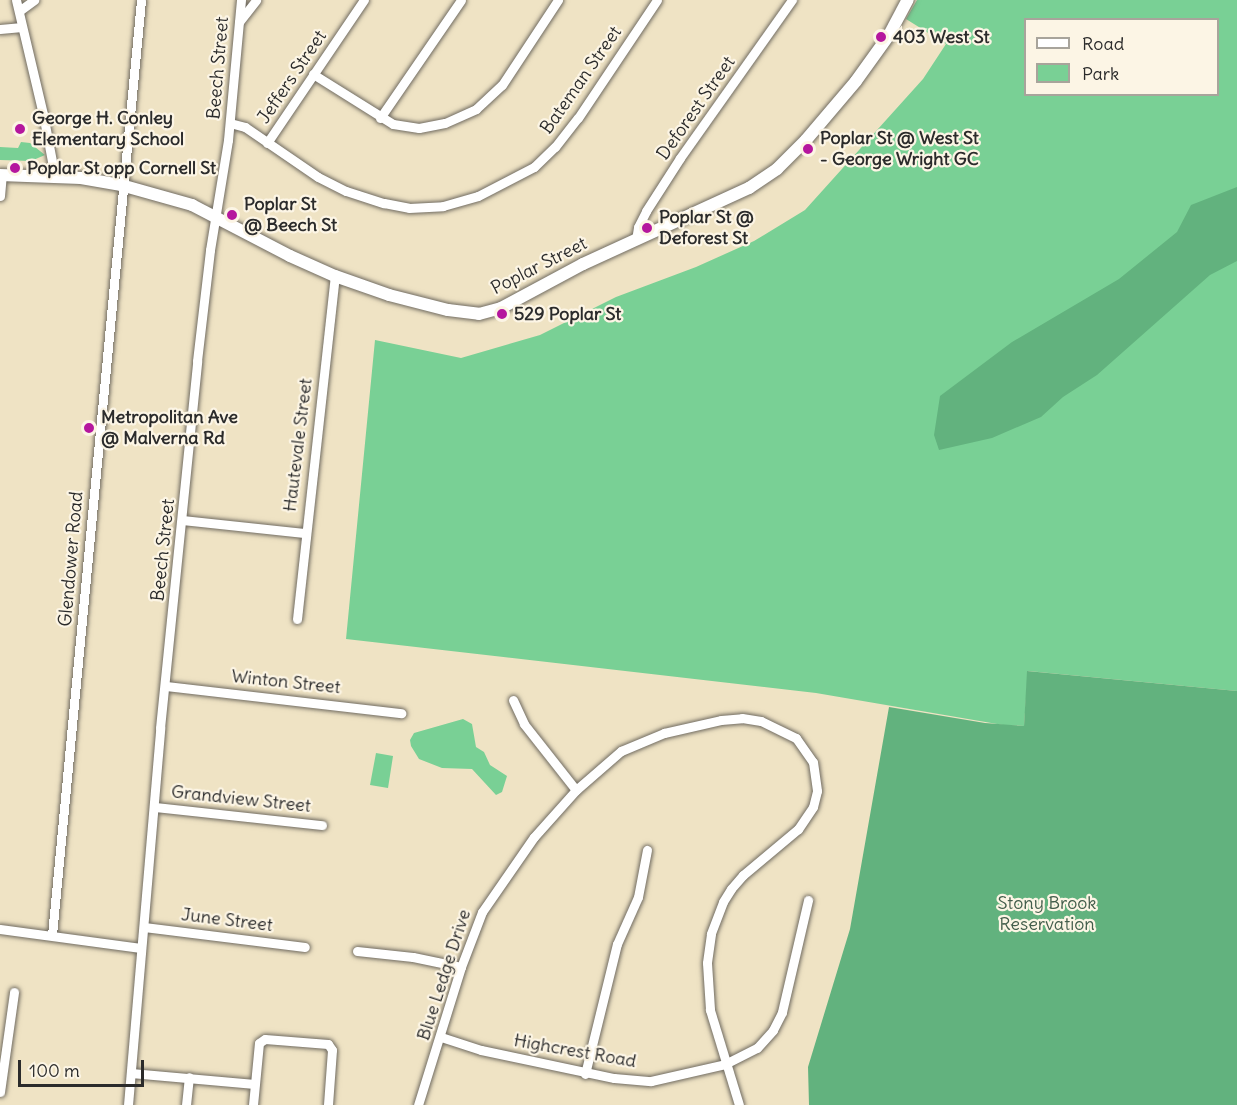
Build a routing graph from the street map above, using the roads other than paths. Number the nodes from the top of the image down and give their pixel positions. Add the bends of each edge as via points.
1 (16, 0) edge
2 (34, 0) edge
3 (141, 0) edge
4 (241, 0) edge
5 (256, 0) edge
6 (364, 0) edge
7 (461, 0) edge
8 (558, 0) edge
9 (657, 0) edge
10 (792, 0) edge
11 (908, 0) edge
12 (19, 11) junction
13 (237, 25) junction
14 (22, 27) junction
15 (0, 29) edge
16 (313, 74) junction
17 (380, 118) junction
18 (230, 123) junction
19 (267, 143) junction
20 (1, 176) edge
21 (55, 177) junction
22 (121, 185) junction
23 (0, 196) edge
24 (216, 216) junction
25 (636, 240) junction
26 (334, 276) junction
27 (182, 520) junction
28 (304, 534) junction
29 (297, 619) dead end
30 (166, 686) junction
31 (513, 700) dead end
32 (401, 713) dead end
33 (576, 790) junction
34 (155, 807) junction
35 (322, 825) dead end
36 (647, 850) dead end
37 (808, 900) dead end
38 (144, 927) junction
39 (0, 929) edge
40 (52, 935) junction
41 (305, 947) dead end
42 (141, 948) junction
43 (357, 951) dead end
44 (461, 967) junction
45 (14, 992) dead end
46 (441, 1037) junction
47 (725, 1064) junction
48 (131, 1073) junction
49 (585, 1074) junction
50 (189, 1077) junction
51 (255, 1084) junction
52 (0, 1092) edge
53 (128, 1105) edge
54 (186, 1105) edge
55 (253, 1105) edge
56 (328, 1105) edge
57 (418, 1105) edge
58 (739, 1105) edge

1 - 12 street
2 - 12 street
3 - 22 street, Glendower Road
4 - 13 street, Beech Street
5 - 13 street
6 - 16 street, Jeffers Street
7 - 17 street
8 - 17 street via 502,85 476,109 445,123 419,128
9 - 19 street, Bateman Street via 579,118 555,147 526,172 478,196 443,206 409,208 384,203 318,177
10 - 25 street, Deforest Street via 680,158 646,212
11 - 25 street, Poplar Street via 856,81 777,169 749,188
12 - 14 street
13 - 18 street, Beech Street
14 - 15 street
14 - 21 street
16 - 17 street
16 - 19 street, Jeffers Street
18 - 19 street, Bateman Street via 245,127
18 - 24 street, Beech Street
20 - 21 street, Poplar Street
20 - 23 street
21 - 22 street, Poplar Street
22 - 24 street, Poplar Street via 192,205
22 - 40 street, Glendower Road
24 - 26 street, Poplar Street
24 - 27 street, Beech Street
25 - 26 street, Poplar Street via 501,308 479,314 389,296
26 - 28 street, Hautevale Street
27 - 28 street
27 - 30 street, Beech Street
28 - 29 street, Hautevale Street
30 - 32 street, Winton Street
30 - 34 street, Beech Street
31 - 33 street via 524,724
33 - 44 street, Blue Ledge Drive via 534,837 486,903
33 - 47 street, Blue Ledge Drive via 604,763 638,742 721,720 742,718 781,729 796,738 813,762 817,790 807,818 743,875 716,917 707,963 709,995
34 - 35 street, Grandview Street
34 - 38 street, Beech Street
36 - 49 street via 638,897 617,944
37 - 47 street, Highcrest Road via 782,1012 773,1030 757,1048
38 - 41 street, June Street
38 - 42 street, Beech Street
39 - 40 street
40 - 42 street
42 - 48 street, Beech Street
43 - 44 street
44 - 46 street, Blue Ledge Drive
45 - 52 street
46 - 49 street, Highcrest Road
46 - 57 street, Blue Ledge Drive
47 - 49 street, Highcrest Road via 651,1081
47 - 58 street, Blue Ledge Drive
48 - 50 street
48 - 53 street, Beech Street
50 - 51 street
50 - 54 street
51 - 55 street
51 - 56 street via 259,1043 265,1039 328,1044 332,1050

